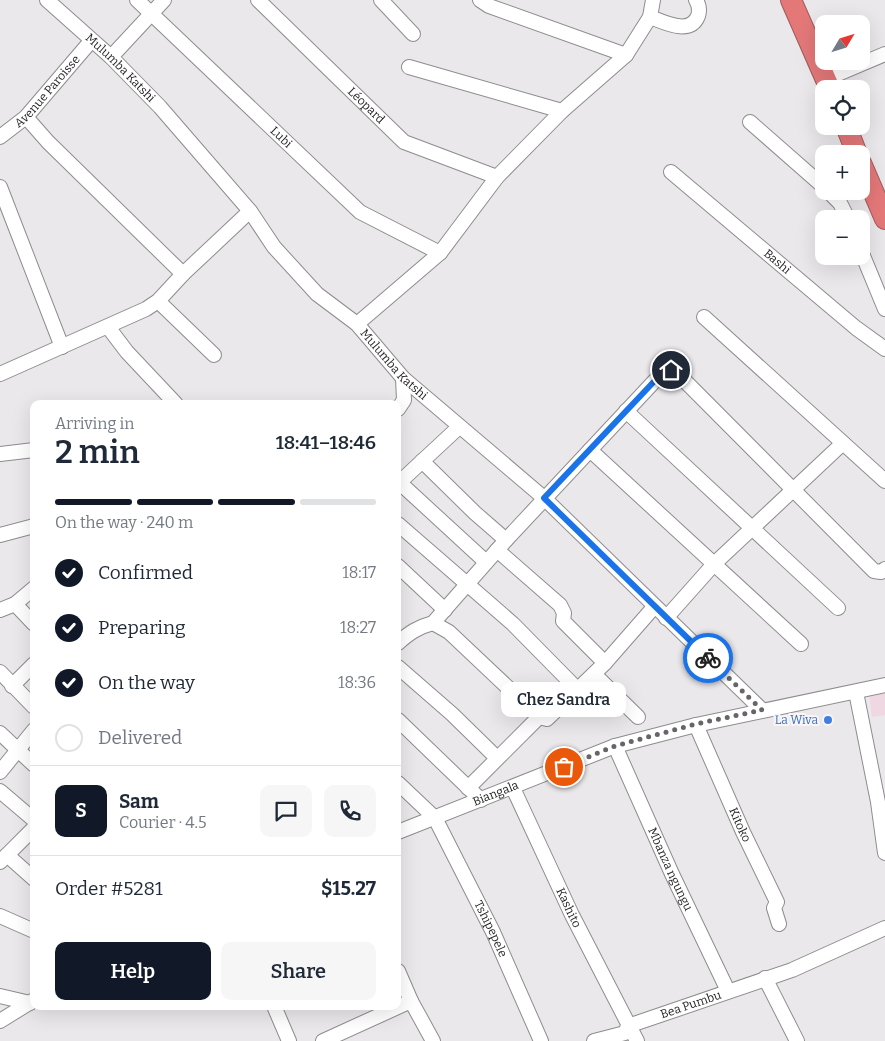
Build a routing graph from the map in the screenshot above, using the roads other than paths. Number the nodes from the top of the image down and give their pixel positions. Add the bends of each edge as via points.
1 (47, 0) edge
2 (137, 0) edge
3 (164, 0) edge
4 (258, 0) edge
5 (381, 0) edge
6 (480, 0) edge
7 (653, 0) edge
8 (696, 0) edge
9 (791, 0) edge
10 (151, 14) junction
11 (650, 17) junction
12 (413, 34) dead end
13 (90, 41) junction
14 (885, 54) edge
15 (626, 55) junction
16 (111, 57) junction
17 (409, 67) dead end
18 (826, 80) edge
19 (836, 80) edge
20 (562, 111) junction
21 (26, 117) junction
22 (750, 122) dead end
23 (0, 136) edge
24 (671, 172) dead end
25 (497, 177) junction
26 (815, 179) edge
27 (870, 184) edge
28 (0, 187) edge
29 (250, 211) junction
30 (885, 219) edge
31 (440, 253) junction
32 (867, 265) edge
33 (183, 274) junction
34 (158, 301) junction
35 (885, 309) edge
36 (704, 316) dead end
37 (357, 324) junction
38 (108, 327) junction
39 (62, 347) junction
40 (885, 349) edge
41 (214, 355) dead end
42 (0, 374) edge
43 (403, 378) junction
44 (172, 400) edge
45 (401, 404) edge
46 (626, 411) junction
47 (459, 427) junction
48 (843, 443) junction
49 (30, 450) edge
50 (590, 450) junction
51 (0, 454) edge
52 (422, 461) junction
53 (401, 481) edge
54 (885, 481) edge
55 (401, 485) edge
56 (795, 490) junction
57 (544, 498) junction
58 (30, 527) edge
59 (401, 527) edge
60 (753, 530) junction
61 (0, 535) edge
62 (501, 545) junction
63 (486, 562) junction
64 (714, 564) junction
65 (401, 569) edge
66 (885, 569) edge
67 (467, 585) junction
68 (30, 591) edge
69 (15, 604) junction
70 (654, 607) junction
71 (838, 608) dead end
72 (0, 610) edge
73 (445, 610) junction
74 (666, 618) junction
75 (30, 620) edge
76 (434, 623) junction
77 (401, 640) edge
78 (801, 644) dead end
79 (606, 663) junction
80 (30, 668) edge
81 (401, 670) edge
82 (0, 672) edge
83 (594, 674) junction
84 (885, 685) edge
85 (12, 686) junction
86 (578, 690) junction
87 (856, 692) junction
88 (30, 703) edge
89 (762, 710) junction
90 (539, 717) junction
91 (638, 717) dead end
92 (401, 723) edge
93 (696, 724) junction
94 (0, 732) edge
95 (30, 735) edge
96 (615, 746) junction
97 (18, 750) junction
98 (497, 758) junction
99 (30, 761) edge
100 (0, 772) edge
101 (401, 786) edge
102 (468, 788) junction
103 (513, 788) junction
104 (0, 791) edge
105 (481, 800) junction
106 (30, 817) edge
107 (435, 818) junction
108 (401, 828) edge
109 (30, 836) edge
110 (885, 853) edge
111 (3, 859) edge
112 (30, 876) edge
113 (0, 916) edge
114 (779, 924) dead end
115 (885, 928) edge
116 (30, 929) edge
117 (401, 978) edge
118 (765, 978) junction
119 (728, 991) junction
120 (0, 996) edge
121 (30, 1001) edge
122 (411, 1001) junction
123 (30, 1002) edge
124 (401, 1006) edge
125 (276, 1010) edge
126 (391, 1010) edge
127 (0, 1021) edge
128 (628, 1026) junction
129 (290, 1041) edge
130 (323, 1041) edge
131 (433, 1041) edge
132 (542, 1041) edge
133 (594, 1041) edge
134 (637, 1041) edge
135 (797, 1041) edge

1 - 13 street, Mulumba Katshi
2 - 10 street, Lubi
3 - 10 street
4 - 25 street, Léopard via 404,142
5 - 12 street
6 - 15 street
7 - 11 street
8 - 11 street via 699,12 696,20 688,26 674,26
9 - 18 highway
10 - 16 street
10 - 31 street, Lubi via 360,212
11 - 15 street
13 - 16 street, Mulumba Katshi
13 - 21 street, Avenue Paroisse
14 - 19 street
15 - 20 street
16 - 29 street, Mulumba Katshi via 160,107
17 - 20 street
20 - 25 street
21 - 23 street, Avenue Paroisse
21 - 33 street
22 - 26 street
24 - 40 street, Bashi
25 - 31 street
27 - 30 highway
28 - 39 street
29 - 33 street
29 - 37 street, Mulumba Katshi via 274,247 317,294
31 - 37 street
32 - 35 street
33 - 34 street
34 - 38 street
34 - 41 street
36 - 48 street
37 - 43 street, Mulumba Katshi
38 - 39 street
38 - 44 street
39 - 42 street
43 - 45 street via 404,400
43 - 47 street, Mulumba Katshi
46 - 50 street
46 - 56 street via 663,372 671,370
46 - 60 street
47 - 52 street
47 - 57 street, Mulumba Katshi
48 - 54 street
48 - 56 street
49 - 51 street
50 - 57 street
50 - 64 street
52 - 53 street
52 - 62 street via 475,512
55 - 63 street
56 - 60 street
56 - 66 street via 874,571
57 - 62 street
57 - 70 street, Mulumba Katshi
58 - 61 street
59 - 67 street
60 - 64 street
60 - 71 street
62 - 63 street
62 - 79 street via 560,605 564,613 562,621
63 - 67 street
64 - 74 street
64 - 78 street
65 - 73 street
67 - 73 street
67 - 86 street via 512,624
68 - 69 street
69 - 72 street
69 - 75 street
70 - 74 street, Mulumba Katshi
70 - 79 street
73 - 76 street
74 - 89 street, Mulumba Katshi
76 - 77 street via 412,631
76 - 90 street via 449,632
79 - 83 street
80 - 85 street
81 - 98 street
82 - 85 street
83 - 86 street
83 - 91 street
84 - 87 street, Biangala
85 - 88 street
86 - 90 street via 548,719
87 - 89 street, Biangala
87 - 110 street
89 - 93 street, Biangala
90 - 98 street
92 - 102 street
93 - 96 street, Biangala
93 - 114 street, Kitoko via 777,902 774,908
94 - 97 street
95 - 97 street
96 - 103 street, Biangala
96 - 119 street, Mbanza ngungu
97 - 99 street
97 - 100 street
98 - 102 street
101 - 107 street, Tshipepele
102 - 105 street
103 - 105 street, Biangala
103 - 128 street, Kashito
104 - 106 street
105 - 107 street, Biangala
107 - 108 street, Biangala
107 - 132 street, Tshipepele via 493,932
109 - 111 street
111 - 112 street
113 - 116 street
115 - 118 street, Bea Pumbu via 792,970
117 - 122 street
118 - 119 street, Bea Pumbu
118 - 135 street
119 - 128 street, Bea Pumbu
120 - 121 street
122 - 124 street
122 - 131 street
123 - 127 street
125 - 129 street
126 - 130 street
128 - 133 street, Bea Pumbu via 625,1033
128 - 134 street, Kashito

